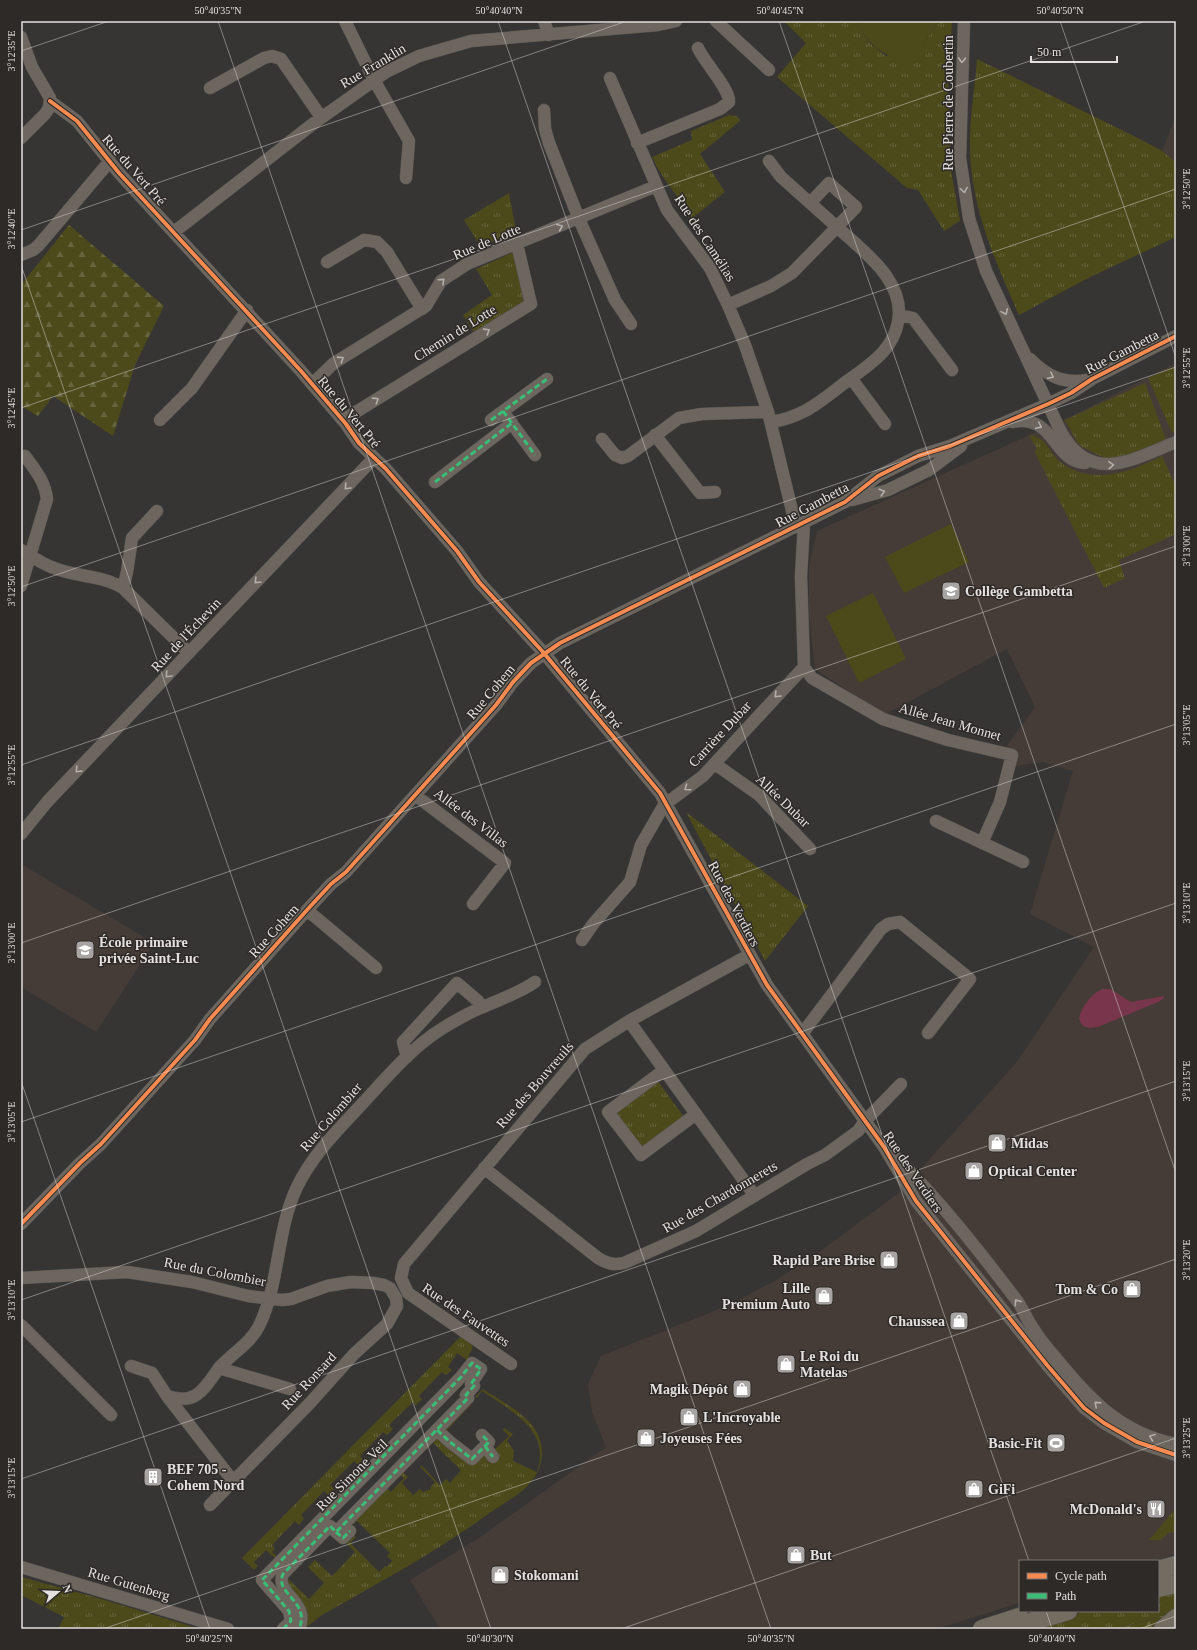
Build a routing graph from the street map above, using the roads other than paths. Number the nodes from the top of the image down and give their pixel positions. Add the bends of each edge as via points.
1 (345, 21) edge
2 (544, 21) edge
3 (676, 21) edge
4 (716, 21) edge
5 (964, 21) edge
6 (549, 35) junction
7 (21, 37) edge
8 (698, 48) dead end
9 (769, 70) dead end
10 (610, 78) dead end
11 (374, 80) junction
12 (210, 88) dead end
13 (50, 101) junction
14 (544, 110) dead end
15 (321, 117) junction
16 (21, 138) edge
17 (637, 143) junction
18 (110, 161) junction
19 (769, 161) dead end
20 (406, 178) dead end
21 (656, 186) junction
22 (810, 203) junction
23 (579, 219) junction
24 (837, 227) junction
25 (174, 232) junction
26 (517, 244) junction
27 (21, 255) edge
28 (327, 262) dead end
29 (728, 305) junction
30 (422, 309) junction
31 (247, 310) junction
32 (899, 315) junction
33 (631, 324) dead end
34 (1176, 336) edge
35 (1176, 340) edge
36 (1019, 343) junction
37 (1158, 345) junction
38 (952, 370) dead end
39 (851, 378) junction
40 (546, 379) dead end
41 (1092, 379) junction
42 (312, 384) junction
43 (1048, 404) junction
44 (503, 411) junction
45 (770, 417) junction
46 (160, 420) dead end
47 (343, 420) junction
48 (491, 420) dead end
49 (512, 423) junction
50 (885, 424) dead end
51 (1001, 424) junction
52 (655, 435) junction
53 (979, 435) junction
54 (602, 439) dead end
55 (1176, 442) edge
56 (535, 454) dead end
57 (24, 456) dead end
58 (374, 458) junction
59 (1094, 463) junction
60 (435, 482) dead end
61 (715, 492) dead end
62 (845, 502) junction
63 (157, 511) dead end
64 (800, 525) junction
65 (26, 553) edge
66 (21, 586) edge
67 (123, 588) junction
68 (544, 652) junction
69 (189, 653) junction
70 (804, 667) junction
71 (714, 764) junction
72 (415, 795) junction
73 (666, 803) junction
74 (936, 821) dead end
75 (21, 834) edge
76 (982, 843) junction
77 (810, 849) dead end
78 (1023, 862) dead end
79 (473, 904) dead end
80 (307, 910) junction
81 (582, 940) dead end
82 (749, 955) junction
83 (376, 968) dead end
84 (535, 982) dead end
85 (482, 1007) junction
86 (629, 1021) junction
87 (928, 1033) dead end
88 (802, 1034) junction
89 (407, 1057) junction
90 (664, 1070) junction
91 (901, 1084) dead end
92 (696, 1114) junction
93 (865, 1120) junction
94 (875, 1136) junction
95 (484, 1168) junction
96 (755, 1196) junction
97 (21, 1224) edge
98 (21, 1278) edge
99 (405, 1290) joint
100 (268, 1298) junction
101 (396, 1298) joint
102 (21, 1325) edge
103 (488, 1348) junction
104 (511, 1364) dead end
105 (131, 1366) dead end
106 (476, 1366) junction
107 (220, 1368) junction
108 (290, 1389) dead end
109 (167, 1396) junction
110 (111, 1415) dead end
111 (437, 1430) junction
112 (1176, 1444) edge
113 (1176, 1455) edge
114 (494, 1457) dead end
115 (233, 1481) junction
116 (210, 1505) dead end
117 (350, 1531) dead end
118 (336, 1532) junction
119 (1176, 1565) edge
120 (21, 1567) edge
121 (1159, 1570) edge
122 (1176, 1576) edge
123 (1159, 1580) edge
124 (1176, 1584) edge
125 (1159, 1588) edge
126 (1032, 1612) edge
127 (1039, 1612) edge
128 (1064, 1612) edge
129 (1176, 1618) edge
130 (1004, 1626) edge
131 (228, 1629) edge
132 (284, 1629) edge
133 (293, 1629) edge
134 (299, 1629) edge
135 (982, 1629) edge
136 (1162, 1629) edge

1 - 11 street
2 - 6 street
3 - 6 street, Rue Franklin via 658,25
4 - 9 street
5 -> 36 street, Rue Pierre de Coubertin via 960,137 965,199 979,252
6 - 11 street, Rue Franklin via 471,41 452,45 407,61
7 - 13 street via 32,67
8 - 17 street via 727,90 729,102 720,109
10 - 17 street, Rue des Camélias
11 - 15 street, Rue Franklin
11 - 20 street via 409,141
12 - 15 street via 264,58 277,57 285,63
13 - 16 street via 45,114
13 - 18 street, Rue du Vert Pré via 73,117
14 - 23 street via 548,143
15 - 25 street, Rue Franklin
17 - 21 street, Rue des Camélias
18 - 25 street, Rue du Vert Pré
18 - 27 street via 38,246
19 - 22 street via 781,177
21 - 23 street, Rue de Lotte
21 - 29 street, Rue des Camélias via 672,220 710,268
22 - 24 street
22 - 24 street, Rue des Camélias via 829,183 845,197 856,207
26 -> 23 street, Rue de Lotte
23 - 33 street via 615,300
24 - 29 street, Rue des Camélias via 782,281
24 - 32 street via 885,274 898,297
25 - 31 street, Rue du Vert Pré
30 -> 26 street, Rue de Lotte via 429,302 438,284 446,277 474,260
47 -> 26 street, Chemin de Lotte via 531,304
28 - 30 street via 364,240 376,242 387,252
29 - 45 street, Rue des Camélias via 755,371
42 -> 30 street, Rue de Lotte via 334,363
31 - 42 street, Rue du Vert Pré
31 - 46 street via 192,388
32 - 38 street via 913,318
32 - 39 street via 897,328 884,352
34 - 37 street, Rue Gambetta
35 - 37 street
36 -> 41 street, Rue Pierre de Coubertin via 1033,362 1052,377 1070,382
36 - 43 street, Rue Pierre de Coubertin
37 - 41 street, Rue Gambetta
39 - 45 street via 798,416
39 - 50 street
40 - 44 street
41 - 43 street, Rue Gambetta
42 - 47 street, Rue du Vert Pré
43 - 51 street, Rue Gambetta
43 - 59 street, Rue Pierre de Coubertin via 1065,441 1078,454
44 - 48 street
44 - 49 street
45 - 52 street via 689,415 679,418
45 - 64 street, Rue des Camélias
47 - 58 street, Rue du Vert Pré via 359,443
49 - 56 street
49 - 60 street
51 - 53 street, Rue Gambetta
51 -> 59 street via 1017,421 1034,423 1048,432 1068,457
52 - 54 street via 622,458 615,455
52 - 61 street via 700,493
62 -> 53 street, Rue Gambetta via 888,490 911,479 937,465
53 - 62 street, Rue Gambetta via 906,461 878,476
59 -> 55 street via 1122,464
57 - 65 street via 41,477 47,499
58 - 68 street, Rue du Vert Pré via 457,551 479,582
58 -> 69 street, Rue de l'Échevin
62 - 64 street, Rue Gambetta
63 - 67 street via 132,538 128,572
64 - 68 street, Rue Gambetta
64 - 70 street
65 - 66 street
65 - 67 street via 53,568 102,579
67 - 69 street
68 - 72 street, Rue Cohem via 518,676 496,705
68 - 73 street, Rue du Vert Pré
69 -> 75 street, Rue de l'Échevin via 47,802
70 -> 71 street, Carrière Dubar
70 - 76 street, Allée Jean Monnet via 812,678 883,718 952,741 1012,755 1000,802
71 -> 73 street, Carrière Dubar via 699,780
71 - 77 street, Allée Dubar via 759,795
72 - 79 street, Allée des Villas via 505,863
72 - 80 street, Rue Cohem via 346,872
73 - 81 street, Carrière Dubar via 641,845 630,882
73 - 82 street, Rue des Verdiers
74 - 76 street
76 - 78 street
80 - 83 street
80 - 97 street, Rue Cohem via 106,1139
82 - 86 street, Rue des Bouvreuils
82 - 88 street, Rue des Verdiers
84 - 85 street, Rue Colombier via 519,992
85 - 89 street, Rue Colombier via 444,1028
85 - 89 street via 457,982 404,1042
86 - 90 street
86 - 95 street, Rue des Bouvreuils via 577,1056
87 - 88 street via 970,978 900,922 894,922 881,929
88 - 93 street, Rue des Verdiers
89 - 100 street, Rue Colombier via 320,1149 304,1174 283,1228
90 - 92 street
90 - 92 street via 608,1112 641,1155
91 - 93 street, Rue des Chardonnerets
92 - 96 street
93 - 94 street, Rue des Verdiers
93 - 96 street, Rue des Chardonnerets via 858,1131 825,1155
112 -> 94 street, Rue des Verdiers via 1152,1437 1130,1426 1108,1413 1087,1395 1035,1332 1018,1303 949,1215 919,1180
94 - 113 street, Rue des Verdiers via 911,1193 938,1229 1084,1408 1126,1437
95 - 96 street, Rue des Chardonnerets via 598,1258 615,1265 696,1231
95 - 99 street, Rue des Bouvreuils via 404,1264 401,1278
98 - 100 street, Rue du Colombier via 137,1272
99 - 103 street, Rue des Fauvettes via 418,1302
100 - 101 street, Rue du Colombier via 291,1299 327,1286 357,1282 384,1285 390,1288
100 - 107 street via 255,1333
101 - 115 street, Rue Ronsard via 395,1312 387,1324 354,1354
102 - 110 street
103 - 104 street, Rue des Fauvettes
103 - 106 street, Rue Simone Veil
105 - 109 street via 152,1373
106 - 111 street via 481,1369 471,1384 474,1386 466,1395 468,1398
106 - 132 street via 472,1363 462,1377 262,1580 291,1613 290,1624
106 - 133 street, Rue Simone Veil via 466,1380 277,1572 274,1578 276,1584 294,1606 296,1613
107 - 108 street, Rue Ronsard
107 - 109 street via 198,1395 184,1400
109 - 115 street
111 - 114 street via 472,1458 484,1440
111 - 118 street
115 - 116 street, Rue Ronsard
117 - 118 street via 343,1538
118 - 134 street via 330,1526 282,1576 284,1588 301,1610
119 - 121 highway
120 - 131 street, Rue Gutenberg
122 - 123 highway
124 - 125 highway
126 - 130 highway
127 - 130 highway
128 - 130 highway
129 - 136 highway
130 - 135 highway

